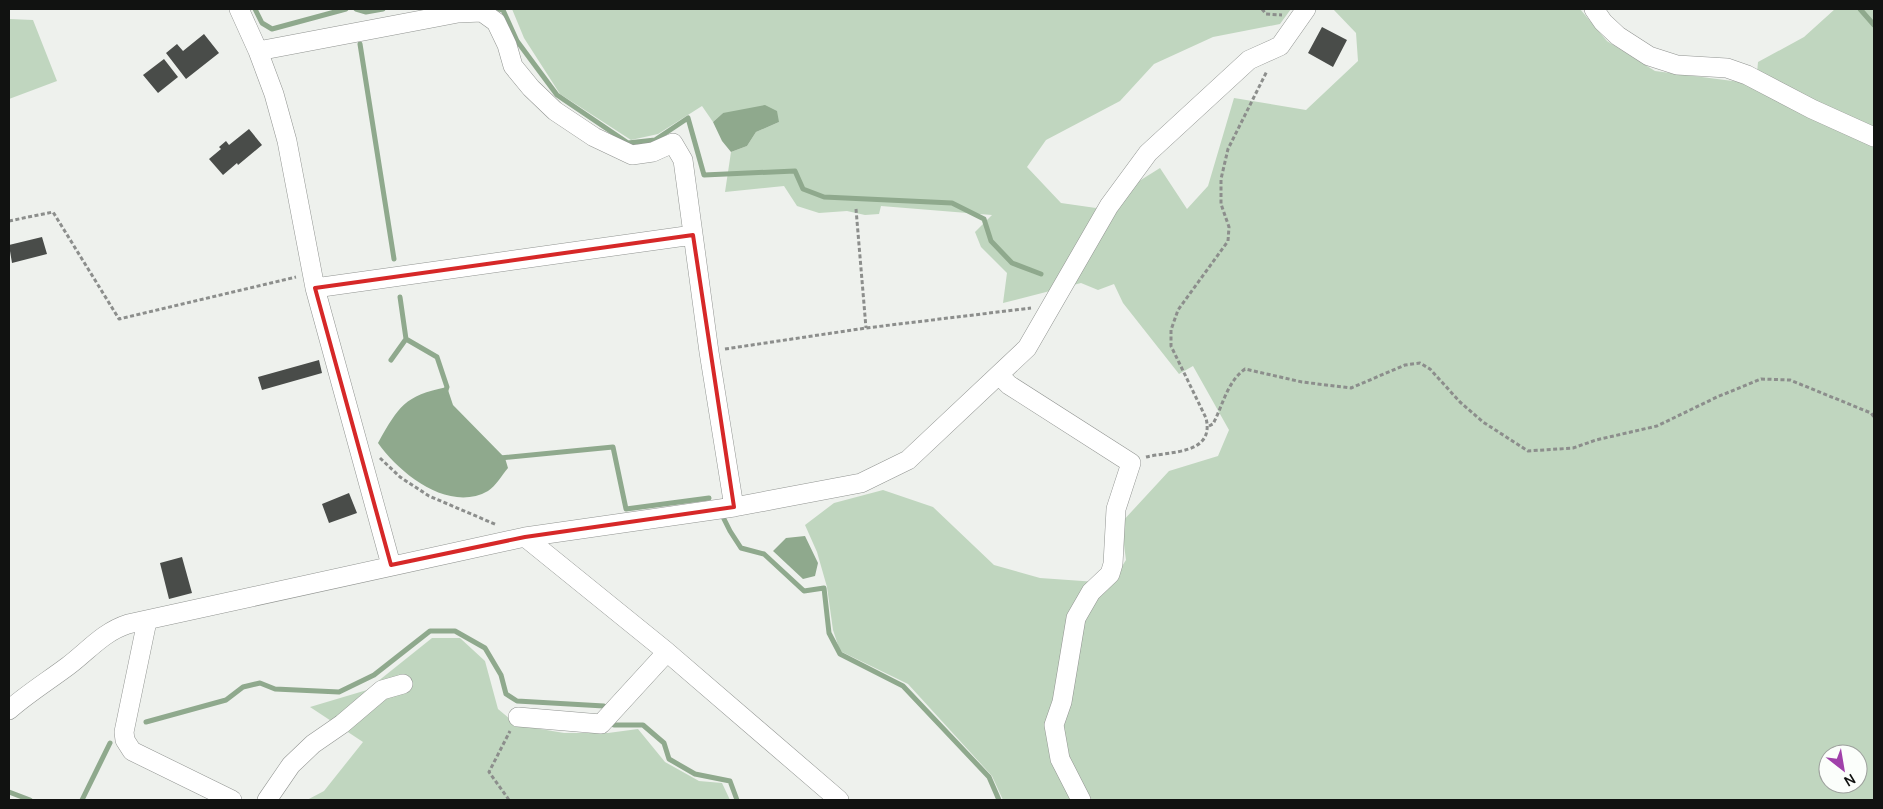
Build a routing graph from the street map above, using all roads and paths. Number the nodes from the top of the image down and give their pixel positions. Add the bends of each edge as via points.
1 (239, 9) edge
2 (1306, 9) edge
3 (1594, 9) edge
4 (433, 13) edge
5 (1280, 46) junction
6 (258, 51) junction
7 (1874, 137) edge
8 (856, 209) dead end
9 (9, 221) edge
10 (693, 235) junction
11 (313, 281) junction
12 (1052, 305) junction
13 (866, 328) junction
14 (709, 352) junction
15 (1000, 376) junction
16 (1874, 417) edge
17 (1208, 426) junction
18 (374, 452) dead end
19 (1131, 463) junction
20 (734, 507) junction
21 (499, 526) dead end
22 (525, 537) junction
23 (392, 565) junction
24 (147, 621) junction
25 (666, 652) junction
26 (403, 684) dead end
27 (9, 710) edge
28 (518, 717) joint
29 (232, 800) edge
30 (266, 800) edge
31 (509, 800) edge
32 (840, 800) edge
33 (1081, 800) edge

1 - 6 street
2 - 5 street
3 - 7 street via 1602,22 1618,36 1649,56 1677,65 1727,68 1746,74 1812,110
4 - 6 street
4 - 10 street via 482,12 496,22 513,66 531,88 555,111 594,137 632,155 653,152 674,143 683,160
5 - 12 street via 1249,60 1148,153 1109,206
5 - 17 path via 1228,149 1221,180 1221,204 1229,227 1228,241 1178,310 1171,330 1171,346
6 - 11 street via 287,141
8 - 13 path
9 - 11 path via 53,212 119,319
10 - 11 street
10 - 14 street
11 - 23 street
12 - 13 path
12 - 15 street via 1028,348
13 - 14 path
14 - 20 street
15 - 19 street via 1009,385
15 - 20 street via 908,460 861,483
16 - 17 path via 1790,380 1760,379 1657,426 1573,448 1528,451 1483,422 1420,362 1350,388 1302,382 1245,369 1231,382 1213,424
17 - 19 path via 1206,438 1197,447 1138,458
18 - 21 path via 400,477 429,496
19 - 33 street via 1116,509 1113,564 1110,574 1091,592 1076,618 1062,702 1054,725 1060,759
20 - 22 street
22 - 23 street
22 - 25 street
23 - 24 street
24 - 27 street via 116,628 99,638 88,651
24 - 29 street via 125,740 132,751
25 - 28 street via 601,724
25 - 32 street
26 - 30 street via 382,690 313,744 291,765
28 - 31 path via 488,772

